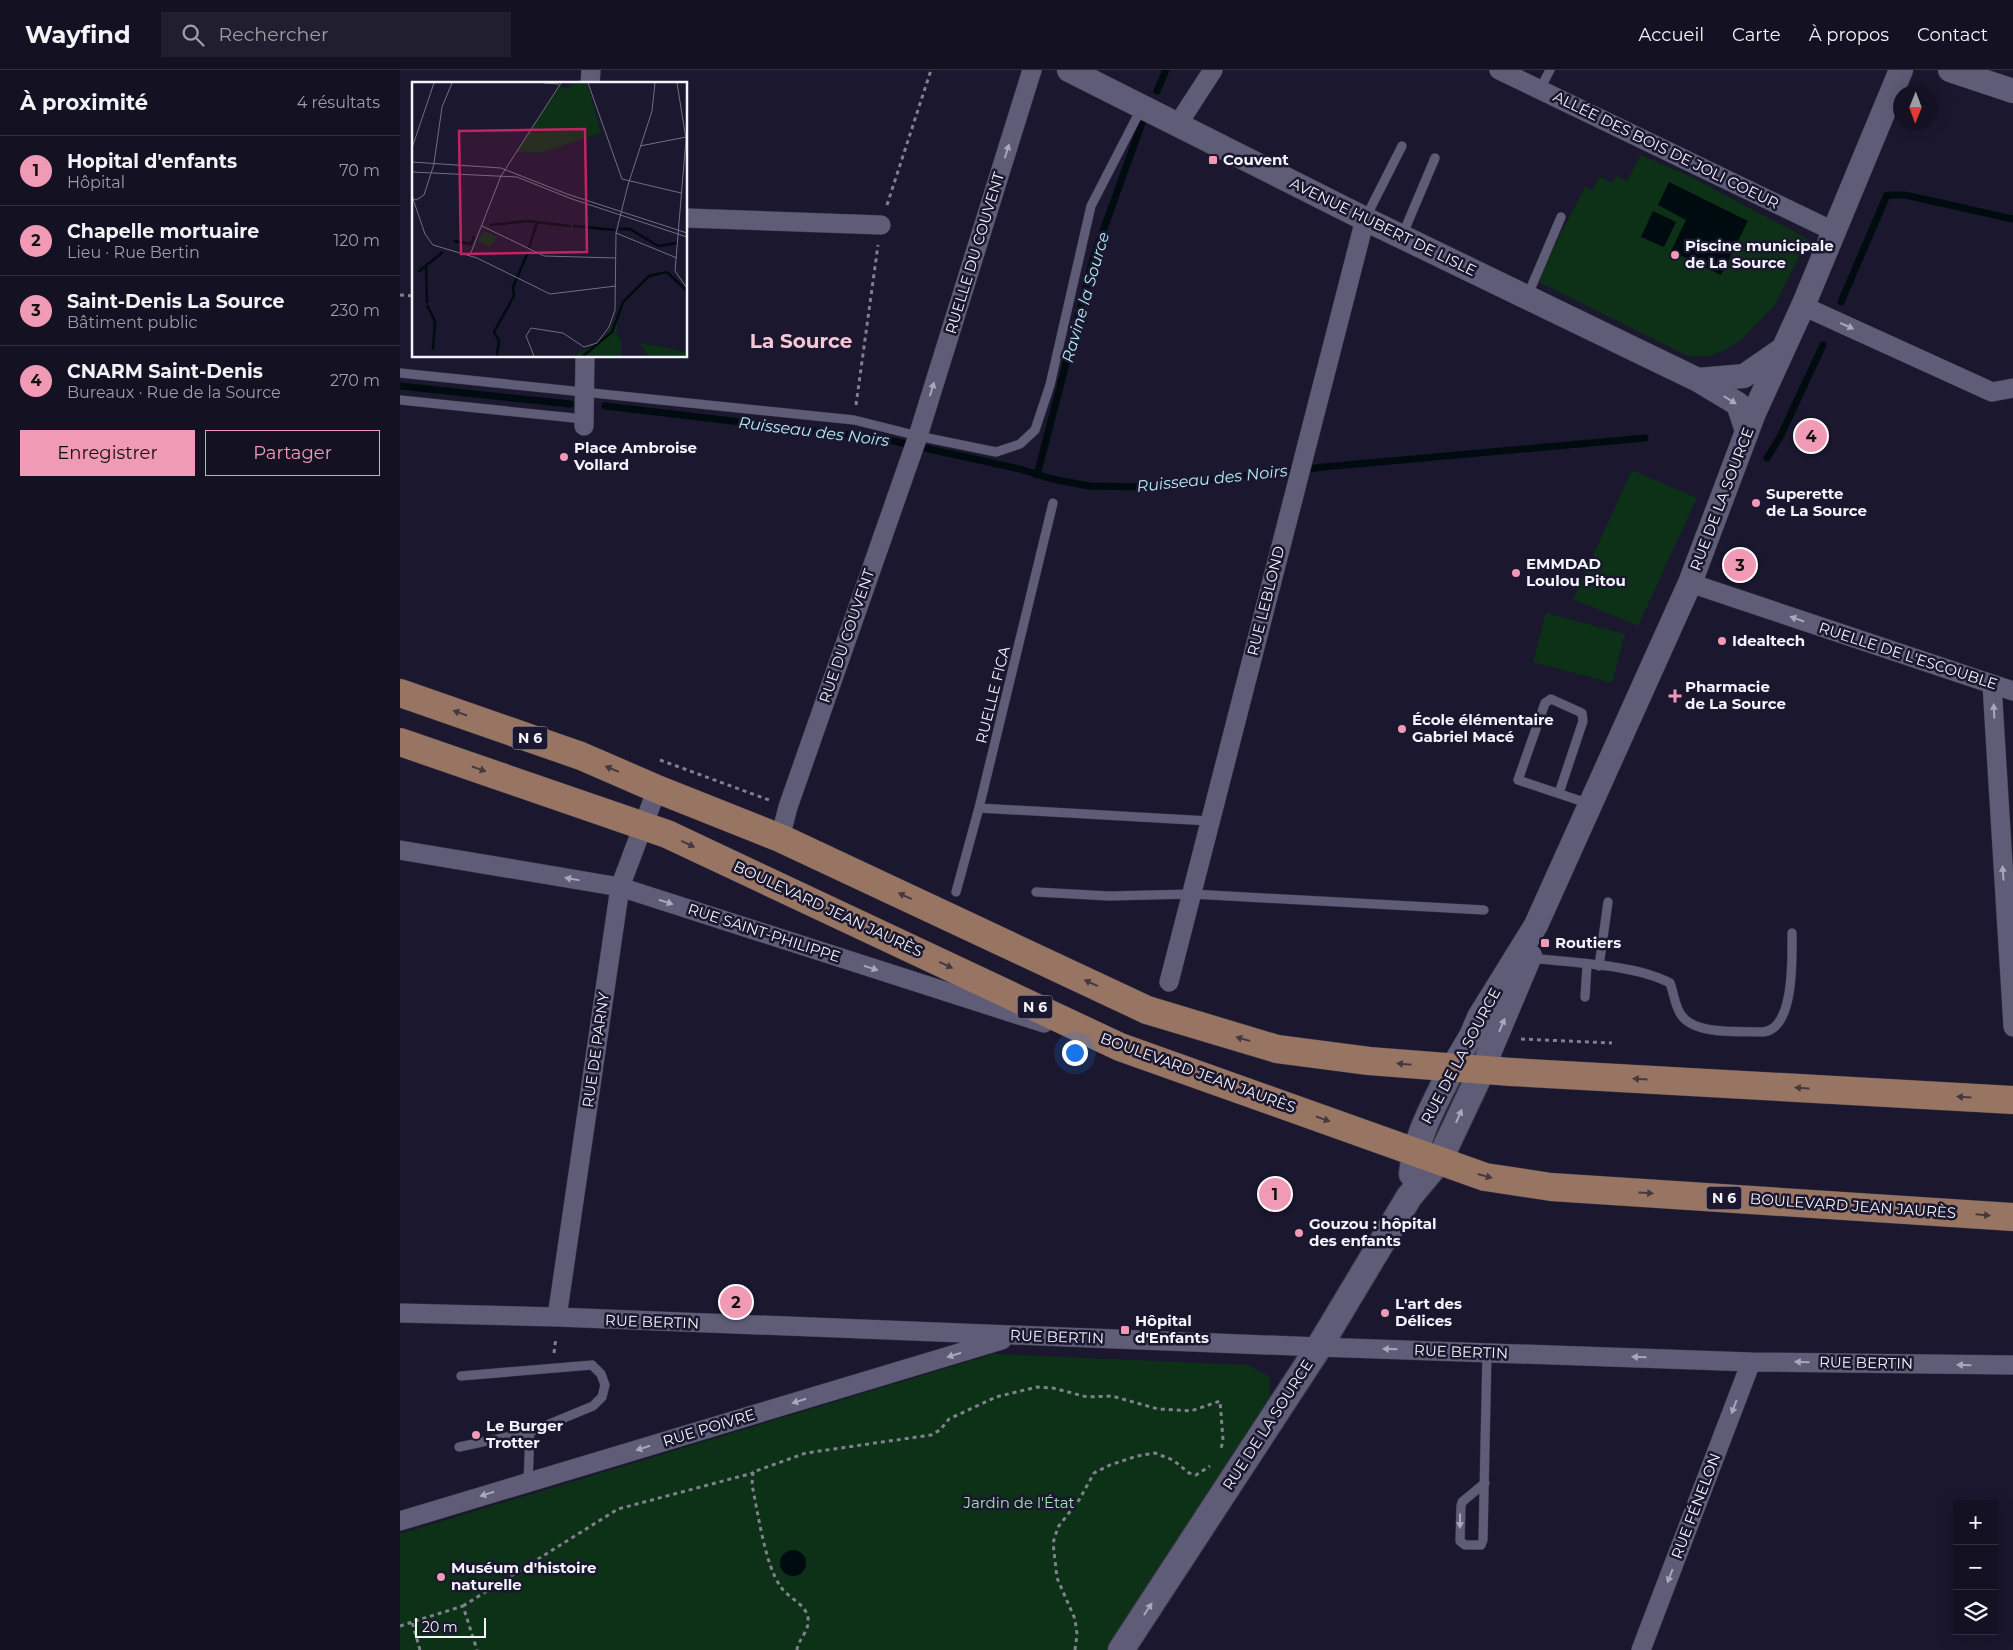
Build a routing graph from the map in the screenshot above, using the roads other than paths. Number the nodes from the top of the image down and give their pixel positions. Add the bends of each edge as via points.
1 (1032, 70) edge
2 (1069, 70) edge
3 (1213, 70) edge
4 (1499, 70) edge
5 (1550, 70) edge
6 (1901, 70) edge
7 (1950, 70) edge
8 (1540, 89) junction
9 (2013, 90) edge
10 (1143, 107) junction
11 (1178, 124) junction
12 (1402, 146) dead end
13 (1435, 158) dead end
14 (1561, 217) dead end
15 (688, 218) edge
16 (1366, 219) junction
17 (881, 225) dead end
18 (1833, 232) junction
19 (1402, 236) junction
20 (1527, 297) junction
21 (1803, 306) junction
22 (1783, 349) junction
23 (585, 358) edge
24 (400, 373) edge
25 (1744, 376) junction
26 (1698, 380) junction
27 (2013, 388) edge
28 (1764, 391) junction
29 (584, 392) junction
30 (400, 400) edge
31 (584, 423) joint
32 (1748, 431) junction
33 (915, 445) junction
34 (1053, 503) dead end
35 (1690, 583) junction
36 (1992, 685) junction
37 (2013, 691) edge
38 (400, 693) edge
39 (400, 742) edge
40 (657, 788) junction
41 (1559, 792) junction
42 (1590, 804) junction
43 (980, 808) junction
44 (1209, 821) junction
45 (643, 825) junction
46 (780, 838) junction
47 (400, 850) edge
48 (620, 887) junction
49 (956, 892) dead end
50 (1036, 892) dead end
51 (1192, 894) junction
52 (1608, 902) dead end
53 (1484, 910) dead end
54 (1536, 924) junction
55 (1792, 933) dead end
56 (1530, 958) junction
57 (1587, 965) junction
58 (1599, 966) junction
59 (1168, 982) dead end
60 (1584, 997) dead end
61 (2013, 1027) edge
62 (1120, 1047) junction
63 (1452, 1068) junction
64 (1482, 1070) junction
65 (2013, 1100) edge
66 (1427, 1156) junction
67 (2013, 1217) edge
68 (400, 1313) edge
69 (557, 1318) junction
70 (1018, 1336) junction
71 (1319, 1347) junction
72 (1487, 1352) junction
73 (1751, 1362) junction
74 (2013, 1365) edge
75 (461, 1376) dead end
76 (530, 1432) junction
77 (459, 1446) dead end
78 (528, 1482) junction
79 (1485, 1483) junction
80 (400, 1520) edge
81 (1121, 1650) edge
82 (1641, 1650) edge

33 -> 1 street, RUELLE DU COUVENT
2 - 10 street, AVENUE HUBERT DE LISLE
3 - 11 street
4 - 8 street, ALLÉE DES BOIS DE JOLI COEUR
5 - 8 lane
6 - 18 street, RUE DE LA SOURCE
7 - 9 street
8 - 18 street, ALLÉE DES BOIS DE JOLI COEUR
10 - 11 street, AVENUE HUBERT DE LISLE
10 - 33 lane via 1091,206 1050,385 1035,430 1020,444 996,452
11 - 16 street, AVENUE HUBERT DE LISLE
12 - 16 lane
13 - 19 lane
14 - 20 lane
15 - 17 street
16 - 19 street, AVENUE HUBERT DE LISLE
16 - 44 street, RUE LEBLOND
18 - 21 street, RUE DE LA SOURCE
19 - 20 street, AVENUE HUBERT DE LISLE
20 - 26 street, AVENUE HUBERT DE LISLE
21 - 22 street, RUE DE LA SOURCE
21 -> 27 street via 1992,392
22 - 25 street
22 - 28 street, RUE DE LA SOURCE
23 - 29 street
24 - 29 lane
25 - 26 street
25 - 28 street
26 -> 32 street, AVENUE HUBERT DE LISLE via 1738,404
28 - 32 street, RUE DE LA SOURCE
29 - 31 street
29 - 33 lane via 854,420
30 - 31 lane
32 - 35 street, RUE DE LA SOURCE
33 - 46 street, RUE DU COUVENT via 788,806
34 - 43 lane, RUELLE FICA
36 -> 35 street, RUELLE DE L'ESCOUBLE
35 - 42 street, RUE DE LA SOURCE
36 - 37 street, RUELLE DE L'ESCOUBLE
61 -> 36 street
40 -> 38 main road, N 6 via 581,756
39 -> 45 main road, BOULEVARD JEAN JAURÈS / N 6
40 - 45 street, RUE DE PARNY
40 - 46 main road, N 6
41 - 41 lane via 1518,780 1545,703 1551,699 1582,714 1584,721
41 - 42 lane
42 - 54 street, RUE DE LA SOURCE
43 - 44 lane
43 - 49 lane, RUELLE FICA
44 - 51 street, RUE LEBLOND
45 - 48 street, RUE DE PARNY
45 -> 62 main road, BOULEVARD JEAN JAURÈS / N 6
63 -> 46 main road, N 6 via 1277,1049 1148,1010
48 -> 47 street, RUE SAINT-PHILIPPE
48 -> 62 street, RUE SAINT-PHILIPPE
48 - 69 street, RUE DE PARNY
50 - 51 lane via 1109,896
51 - 53 lane
51 - 59 street, RUE LEBLOND
52 - 58 lane
54 - 56 street, RUE DE LA SOURCE
54 - 63 street, RUE DE LA SOURCE
55 - 58 lane via 1788,999 1783,1015 1770,1031 1694,1026 1680,1014 1670,983 1631,970
56 - 57 lane
64 -> 56 street, RUE DE LA SOURCE
57 - 58 lane
57 - 60 lane
62 -> 66 main road, BOULEVARD JEAN JAURÈS / N 6
63 - 64 main road, N 6
63 - 66 main road, RUE DE LA SOURCE via 1423,1128
65 -> 64 main road, N 6
66 -> 64 main road, RUE DE LA SOURCE
66 -> 67 main road, BOULEVARD JEAN JAURÈS / N 6 via 1485,1177 1551,1187
66 - 71 main road, RUE DE LA SOURCE via 1409,1197
68 - 69 street, RUE BERTIN
69 - 70 street, RUE BERTIN
70 - 71 street, RUE BERTIN
70 -> 78 street, RUE POIVRE
72 -> 71 street, RUE BERTIN
81 -> 71 main road, RUE DE LA SOURCE
73 -> 72 street, RUE BERTIN
72 - 79 lane
74 -> 73 street, RUE BERTIN
73 -> 82 street, RUE FÉNELON
75 - 76 lane via 592,1365 601,1374 605,1385 602,1397 593,1406
76 - 77 lane
76 - 78 lane
78 -> 80 street, RUE POIVRE
79 -> 79 lane via 1462,1502 1460,1541 1464,1545 1483,1543

